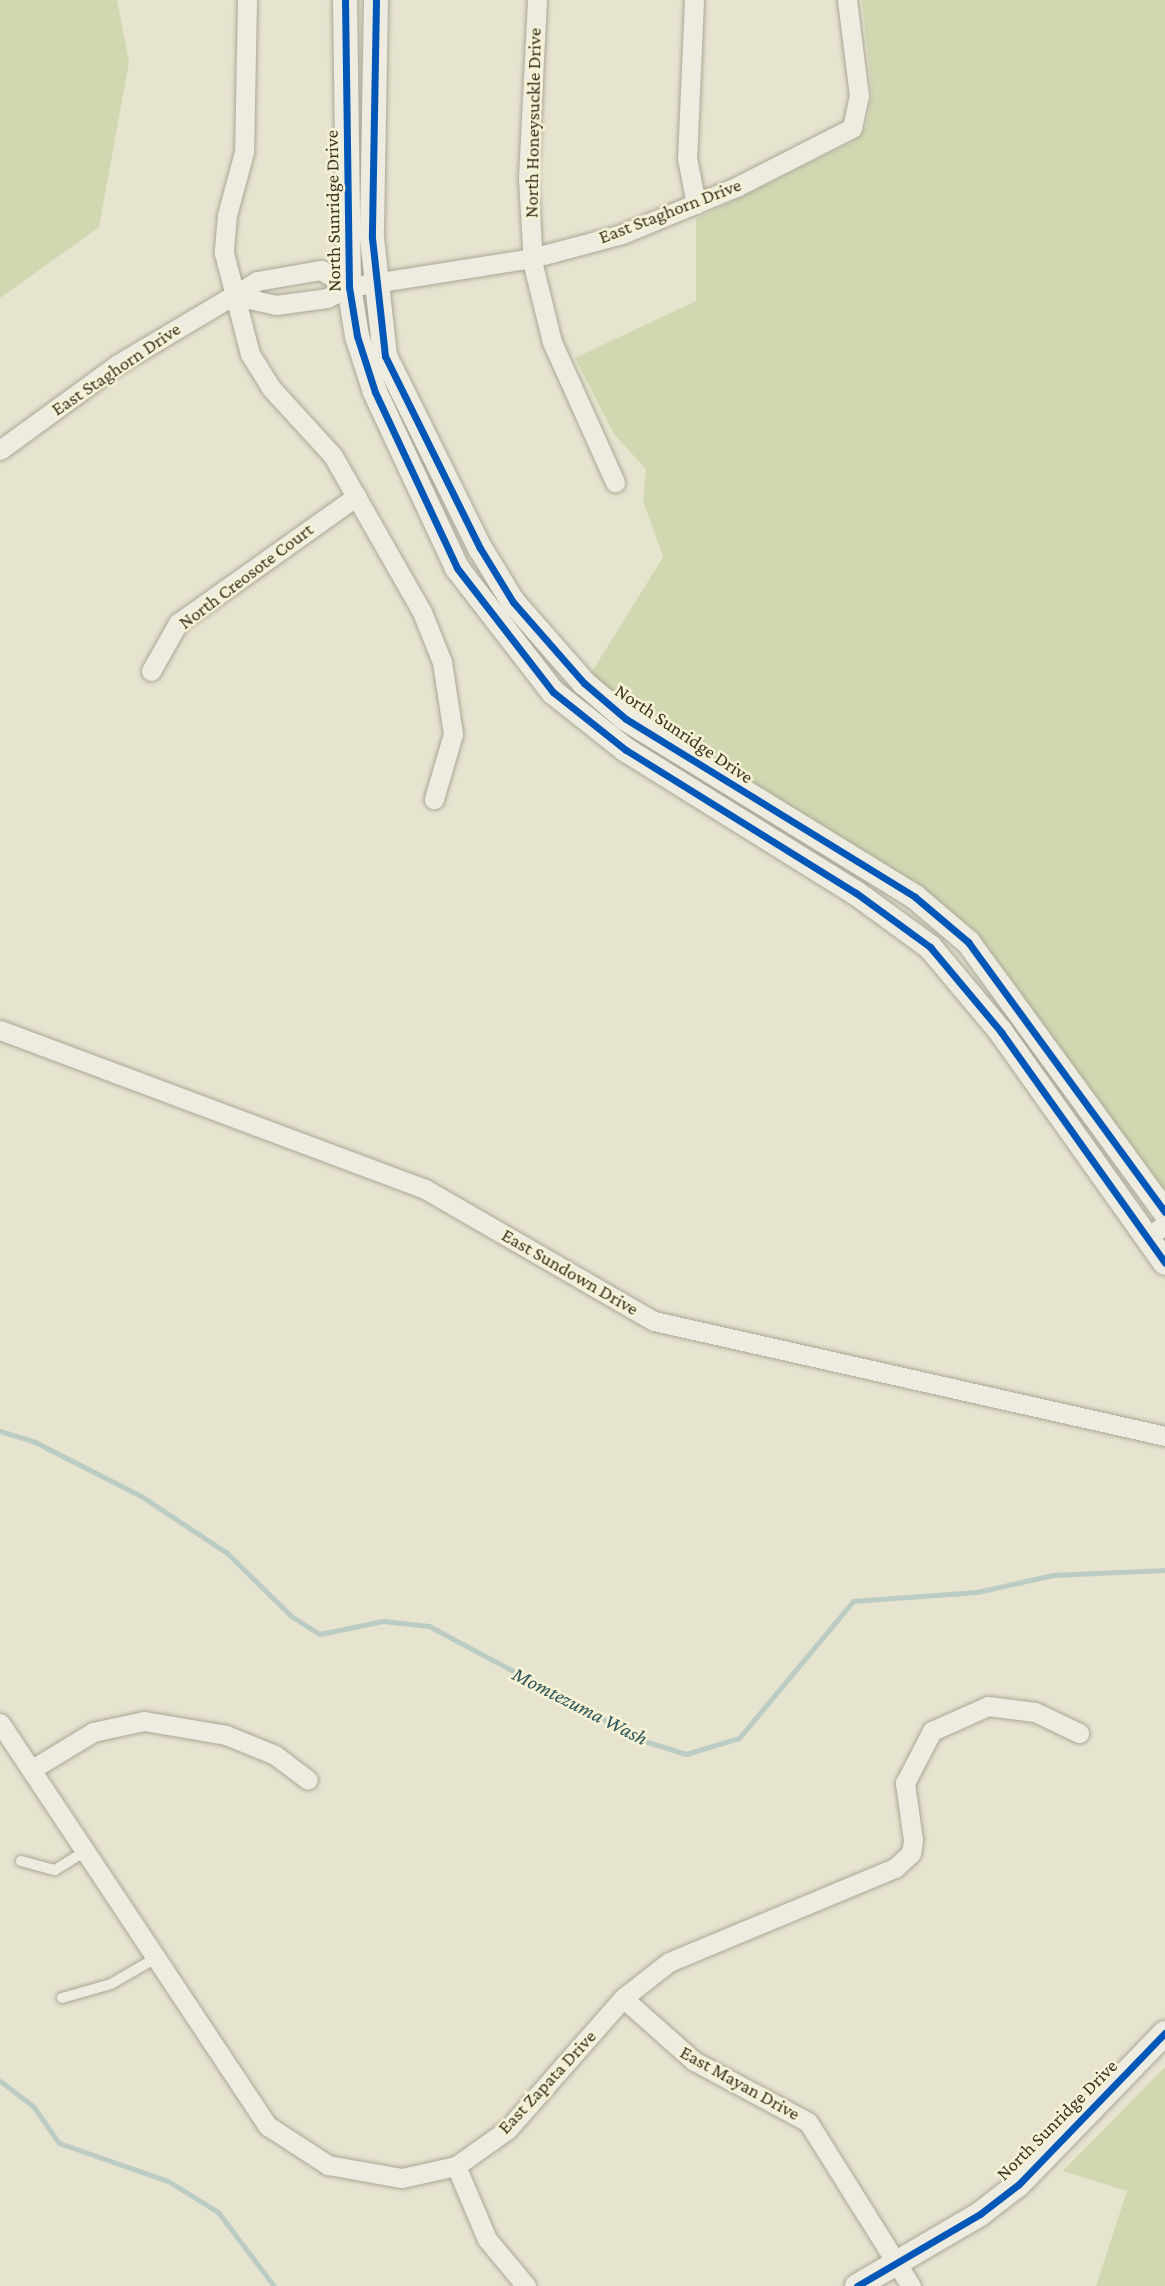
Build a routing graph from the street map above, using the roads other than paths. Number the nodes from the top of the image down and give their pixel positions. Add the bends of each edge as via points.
1 (247, 0) edge
2 (345, 0) edge
3 (376, 0) edge
4 (537, 0) edge
5 (694, 0) edge
6 (847, 0) edge
7 (696, 204) junction
8 (532, 258) junction
9 (292, 274) junction
10 (374, 284) junction
11 (349, 287) junction
12 (236, 296) junction
13 (295, 302) junction
14 (0, 450) edge
15 (615, 482) dead end
16 (356, 496) junction
17 (151, 671) dead end
18 (434, 799) dead end
19 (0, 1030) edge
20 (1165, 1212) edge
21 (1156, 1231) edge
22 (1165, 1263) edge
23 (1165, 1436) edge
24 (0, 1723) edge
25 (1079, 1733) dead end
26 (34, 1768) junction
27 (308, 1780) dead end
28 (85, 1851) junction
29 (21, 1861) dead end
30 (154, 1959) junction
31 (62, 1998) dead end
32 (623, 1998) junction
33 (1165, 2033) edge
34 (456, 2166) junction
35 (895, 2262) junction
36 (526, 2286) edge
37 (857, 2286) edge
38 (911, 2286) edge

1 - 12 street via 244,152 227,215 223,253
2 - 11 street, North Sunridge Drive
3 - 10 street, North Sunridge Drive
4 - 8 street, North Honeysuckle Drive via 528,178
5 - 7 street via 687,158
6 - 7 street, East Staghorn Drive via 859,96 852,128
7 - 8 street, East Staghorn Drive via 622,234
8 - 10 street, East Staghorn Drive
8 - 15 street, North Honeysuckle Drive via 552,342
9 - 11 street, East Staghorn Drive via 321,270
9 - 12 street, East Staghorn Drive via 257,281
9 - 13 street
10 - 11 street, East Staghorn Drive
10 - 20 street, North Sunridge Drive via 386,356 401,392 480,548 542,638 626,719 858,860 960,935 991,968
11 - 13 street, East Staghorn Drive via 327,298
11 - 21 street, North Sunridge Drive via 357,336 375,393 457,568 527,664 626,750 856,893 930,947
12 - 13 street, East Staghorn Drive via 261,306
12 - 14 street, East Staghorn Drive via 118,364
12 - 16 street via 259,370 333,456
16 - 17 street, North Creosote Court via 178,623
16 - 18 street via 422,612 442,662 453,734
19 - 23 street, East Sundown Drive via 425,1189 654,1321
21 - 22 street, North Sunridge Drive
24 - 26 street, East Zapata Drive
25 - 32 street, East Zapata Drive via 1035,1712 1013,1708 988,1706 951,1719 932,1731 916,1752 905,1783 911,1853 895,1868 669,1962
26 - 27 street via 93,1732 144,1721 226,1735 275,1755
26 - 28 street, East Zapata Drive
28 - 29 lane via 55,1870
28 - 30 street, East Zapata Drive
30 - 31 lane via 111,1984
30 - 34 street, East Zapata Drive via 268,2126 302,2150 359,2174 402,2178
32 - 34 street, East Zapata Drive via 508,2129
32 - 35 street, East Mayan Drive via 694,2061 808,2122
33 - 35 street, North Sunridge Drive via 1019,2183 980,2214
34 - 36 street via 487,2239
35 - 37 street, North Sunridge Drive
35 - 38 street, East Mayan Drive

